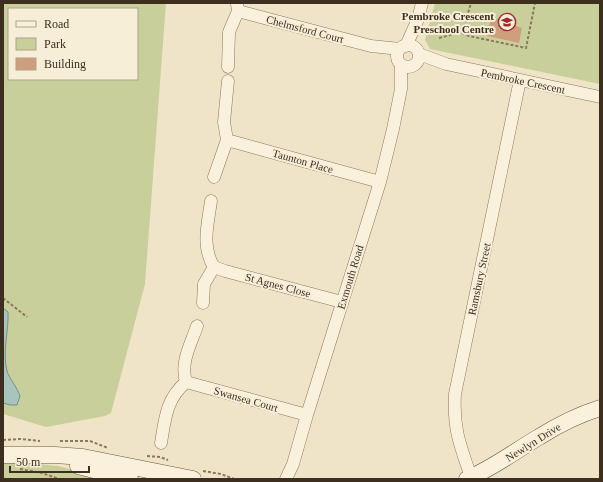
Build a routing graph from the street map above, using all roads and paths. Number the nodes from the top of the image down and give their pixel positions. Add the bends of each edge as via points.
1 (422, 3) edge
2 (471, 3) edge
3 (535, 3) edge
4 (238, 7) edge
5 (462, 33) junction
6 (439, 38) dead end
7 (408, 56) junction
8 (228, 67) dead end
9 (520, 80) junction
10 (228, 81) dead end
11 (600, 97) edge
12 (227, 140) junction
13 (214, 177) dead end
14 (380, 182) junction
15 (211, 201) dead end
16 (214, 267) junction
17 (3, 298) edge
18 (342, 302) junction
19 (202, 303) dead end
20 (27, 317) dead end
21 (197, 326) dead end
22 (186, 382) junction
23 (600, 408) edge
24 (307, 415) junction
25 (161, 444) dead end
26 (3, 455) edge
27 (18, 461) junction
28 (293, 464) junction
29 (469, 478) edge
30 (59, 479) edge
31 (130, 479) edge
32 (193, 479) edge
33 (286, 479) edge
34 (292, 479) edge

1 - 7 street, Exmouth Road
2 - 5 path
3 - 5 path via 526,48
4 - 7 street, Chelmsford Court
4 - 8 street, Chelmsford Court via 229,32
5 - 6 path
7 - 9 street, Pembroke Crescent
7 - 14 street, Exmouth Road
9 - 11 street, Pembroke Crescent
9 - 29 street, Ramsbury Street via 455,394 455,427
10 - 12 street via 224,122
12 - 13 street
12 - 14 street, Taunton Place
14 - 18 street, Exmouth Road
15 - 16 street via 206,246
16 - 18 street, St Agnes Close
16 - 19 street via 204,284
17 - 20 path
18 - 24 street, Exmouth Road
21 - 22 street via 184,360
22 - 24 street, Swansea Court
22 - 25 street via 170,401
23 - 29 street, Newlyn Drive via 555,427 505,459
24 - 28 street, Exmouth Road
26 - 27 street
27 - 30 path
27 - 31 street via 62,462
27 - 32 street via 55,455 83,457
28 - 33 street, Exmouth Road
28 - 34 street, Exmouth Road

